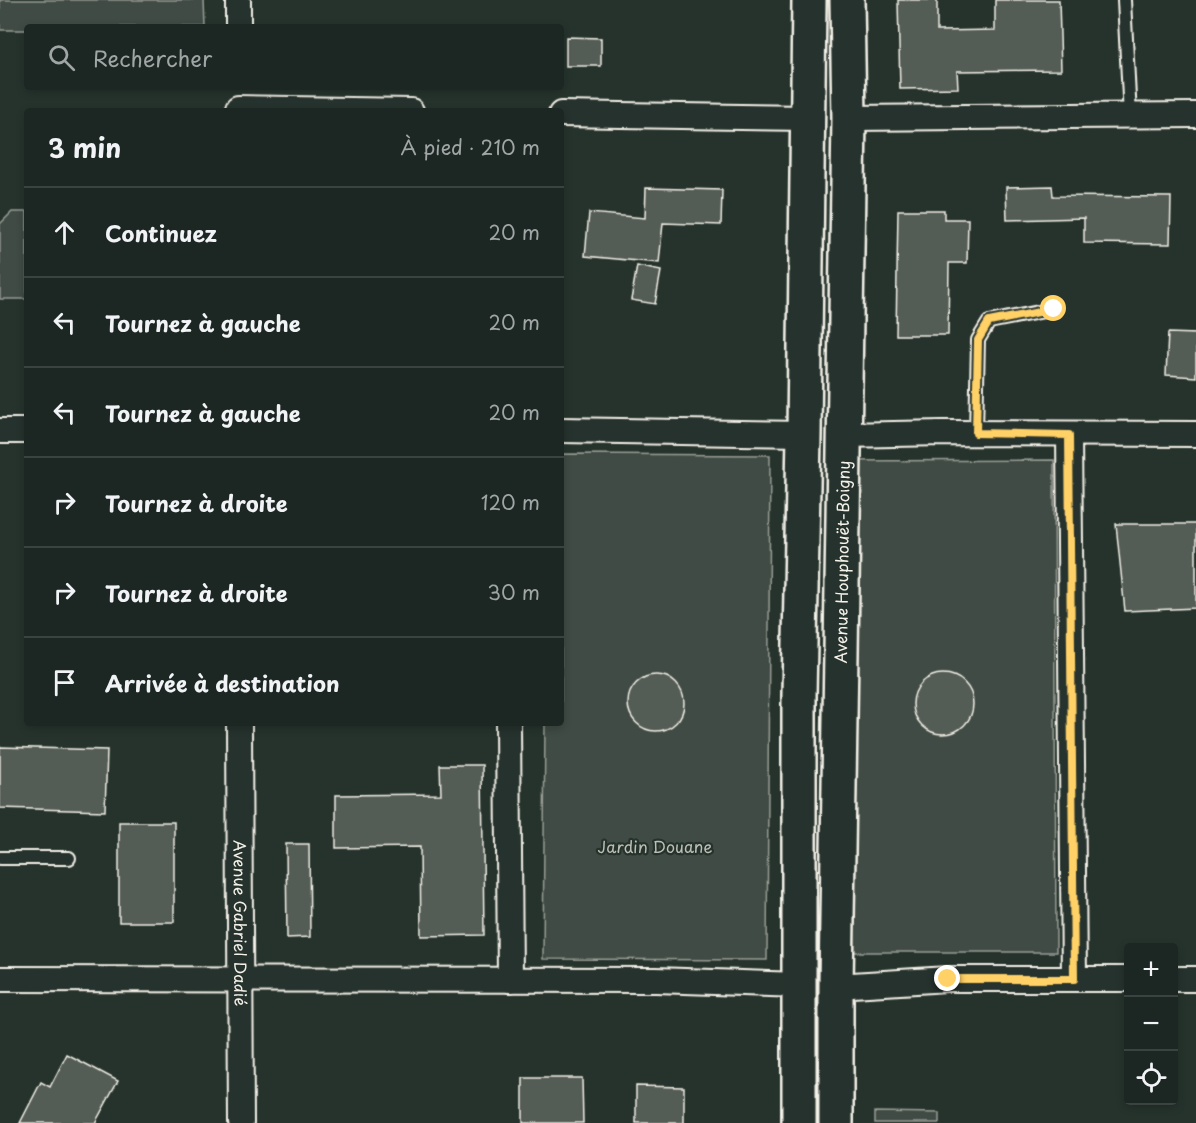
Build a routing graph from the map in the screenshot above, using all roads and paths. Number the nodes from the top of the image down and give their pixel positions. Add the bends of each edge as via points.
1 (238, 0) edge
2 (809, 0) edge
3 (847, 0) edge
4 (1124, 0) edge
5 (238, 24) edge
6 (238, 102) edge
7 (353, 108) edge
8 (564, 114) edge
9 (1196, 115) edge
10 (1130, 117) junction
11 (808, 118) junction
12 (849, 118) junction
13 (1054, 309) dead end
14 (564, 430) edge
15 (0, 431) edge
16 (24, 431) edge
17 (976, 433) junction
18 (804, 434) junction
19 (1196, 434) edge
20 (844, 435) junction
21 (1069, 435) junction
22 (239, 726) edge
23 (508, 726) edge
24 (0, 858) edge
25 (69, 858) dead end
26 (240, 979) junction
27 (1074, 979) junction
28 (1124, 979) edge
29 (1178, 979) edge
30 (1196, 979) edge
31 (0, 980) edge
32 (510, 980) junction
33 (799, 985) junction
34 (836, 986) junction
35 (241, 1123) edge
36 (799, 1123) edge
37 (836, 1123) edge

1 - 5 street
2 - 11 highway
3 - 12 highway, Avenue Houphouët-Boigny
4 - 10 lane
6 - 7 street
8 - 11 street
9 - 10 street
10 - 12 street
11 - 18 highway
12 - 20 highway, Avenue Houphouët-Boigny
13 - 17 lane via 989,322 978,340
14 - 18 street
15 - 16 street
17 - 20 street
17 - 21 street
18 - 33 highway
19 - 21 street
20 - 34 highway, Avenue Houphouët-Boigny
21 - 27 street
22 - 26 street, Avenue Gabriel Dadié
23 - 32 street
24 - 25 lane
26 - 31 street
26 - 32 street
26 - 35 street, Avenue Gabriel Dadié
27 - 28 street
27 - 34 street via 948,979
29 - 30 street
32 - 33 street
33 - 36 highway
34 - 37 highway, Avenue Houphouët-Boigny

